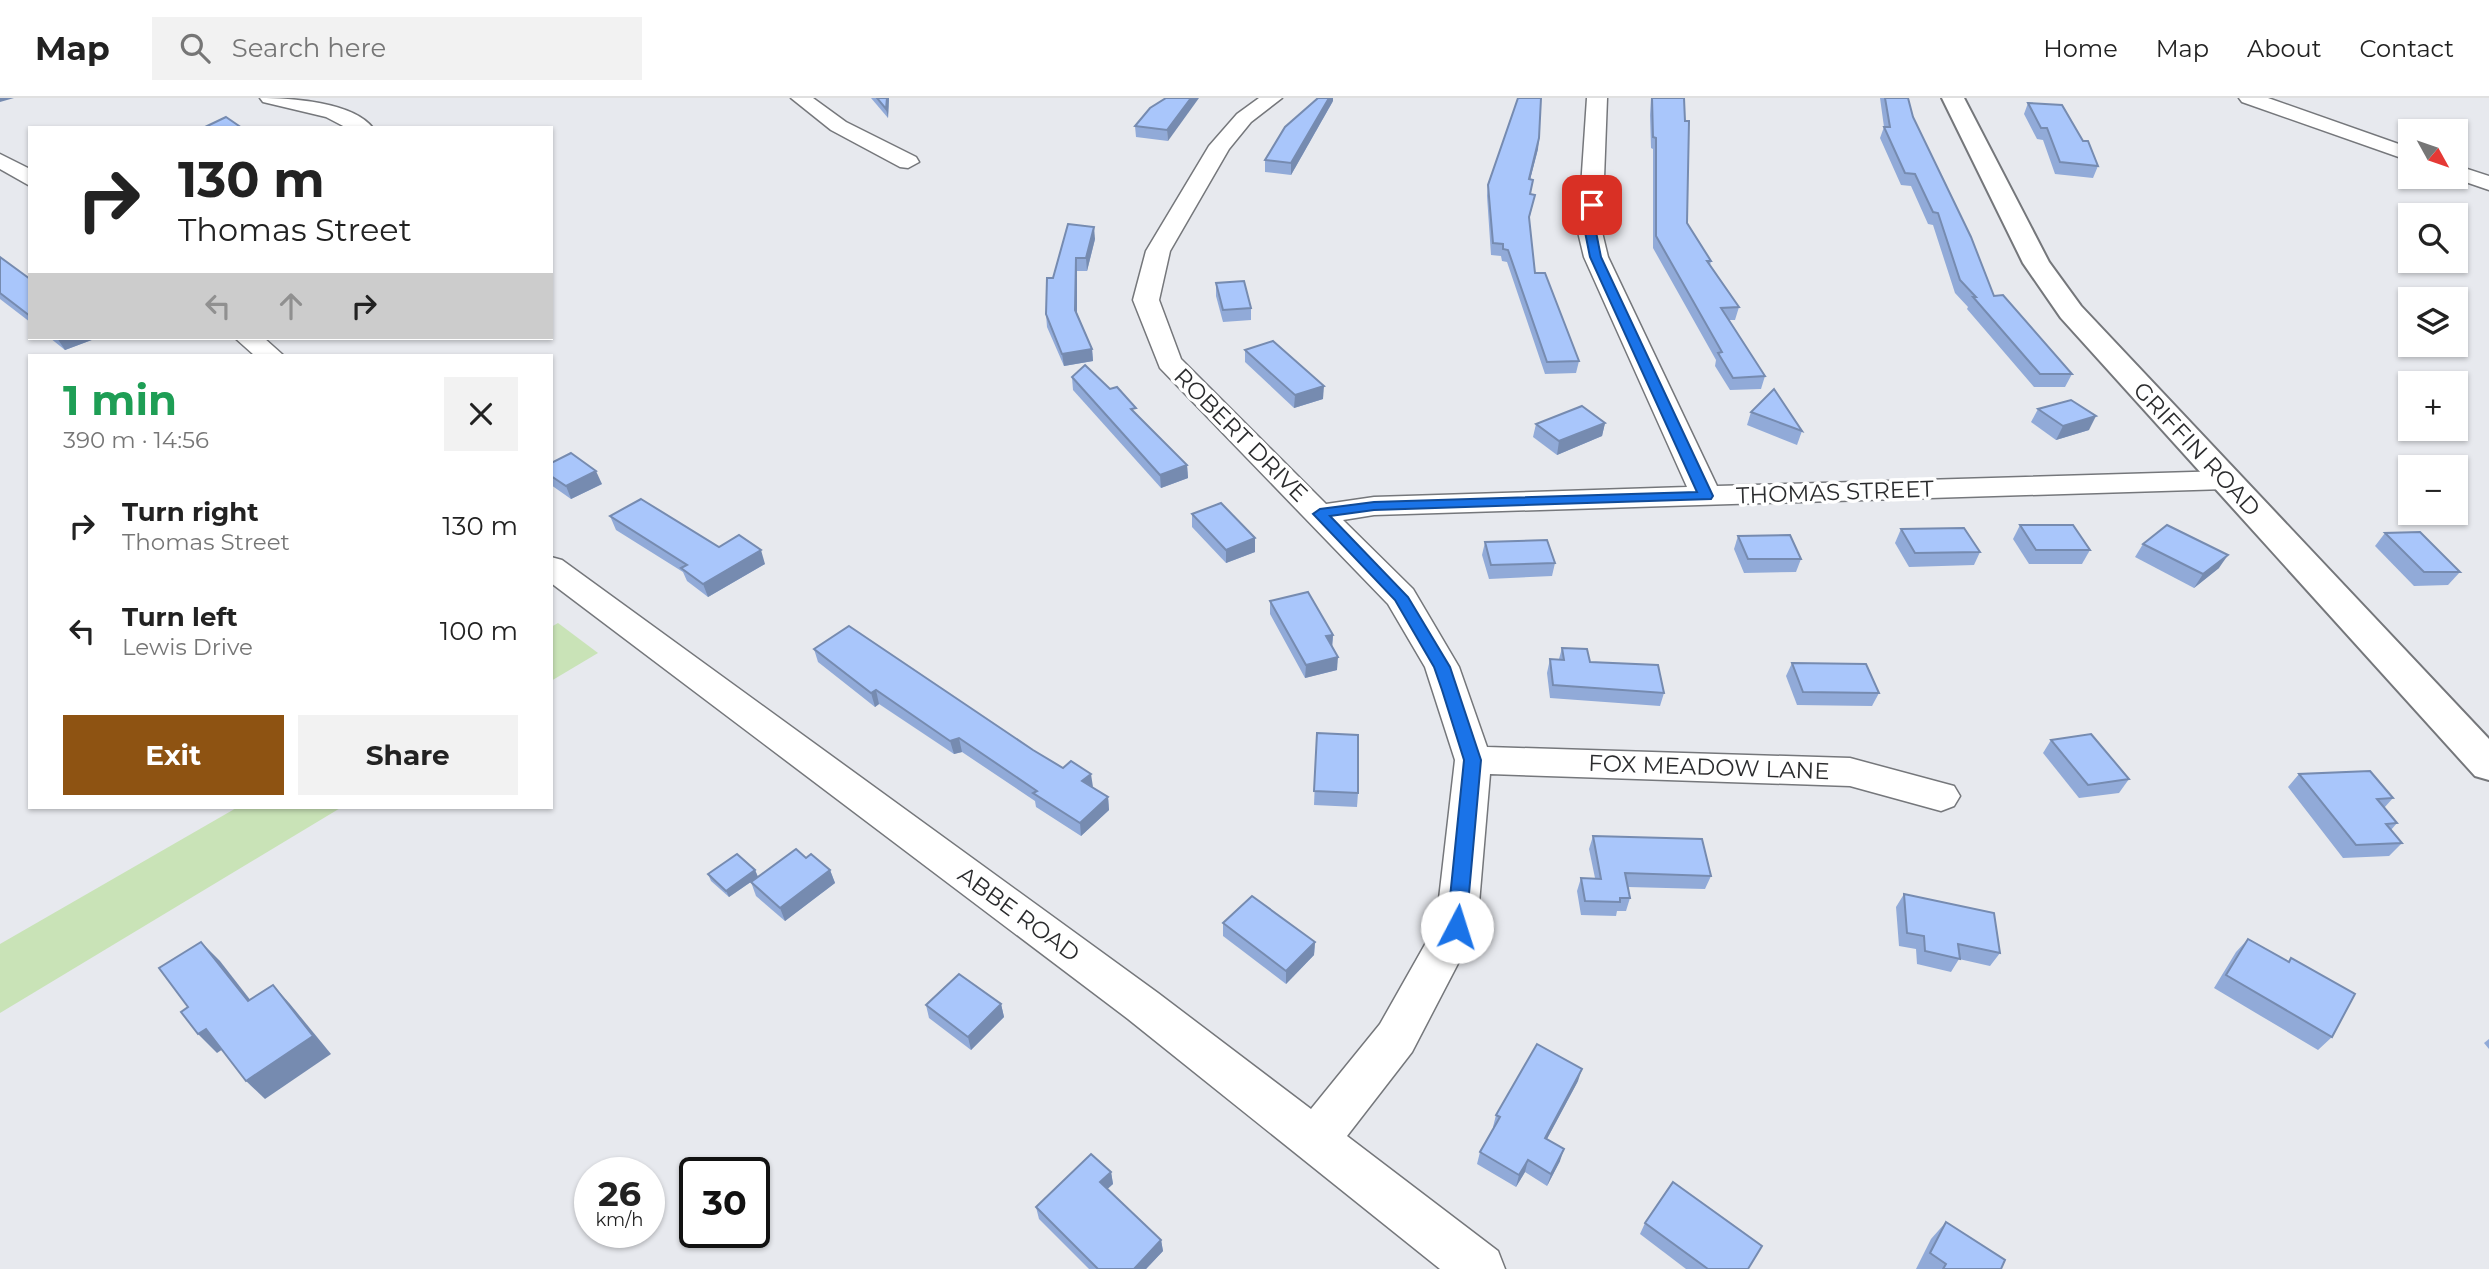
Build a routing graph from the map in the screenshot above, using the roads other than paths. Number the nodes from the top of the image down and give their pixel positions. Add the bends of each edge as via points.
1 (270, 98) edge
2 (802, 98) edge
3 (1272, 98) edge
4 (1597, 98) edge
5 (1954, 98) edge
6 (2249, 98) edge
7 (359, 126) edge
8 (2398, 151) edge
9 (0, 160) edge
10 (908, 162) dead end
11 (2468, 176) edge
12 (28, 177) edge
13 (2489, 183) edge
14 (251, 340) edge
15 (270, 354) edge
16 (2226, 480) junction
17 (1706, 496) junction
18 (1320, 514) junction
19 (553, 568) edge
20 (1473, 760) junction
21 (2489, 765) edge
22 (1941, 796) dead end
23 (1314, 1141) junction
24 (1480, 1269) edge

1 - 7 street via 333,113
2 - 10 street via 819,115
3 - 18 street, ROBERT DRIVE via 1244,118 1220,146 1158,251 1146,300 1169,362
4 - 17 street via 1590,232 1595,257
5 - 16 street, GRIFFIN ROAD via 2035,264 2071,312
6 - 8 street
9 - 12 street
11 - 13 street
14 - 15 street
16 - 17 street, THOMAS STREET
16 - 21 street, GRIFFIN ROAD
17 - 18 street, THOMAS STREET via 1374,506
18 - 20 street, ROBERT DRIVE via 1401,597 1442,667
19 - 23 street, ABBE ROAD via 1143,1006
20 - 22 street, FOX MEADOW LANE via 1850,772
20 - 23 street, ROBERT DRIVE via 1457,927 1396,1038
23 - 24 street, ABBE ROAD

